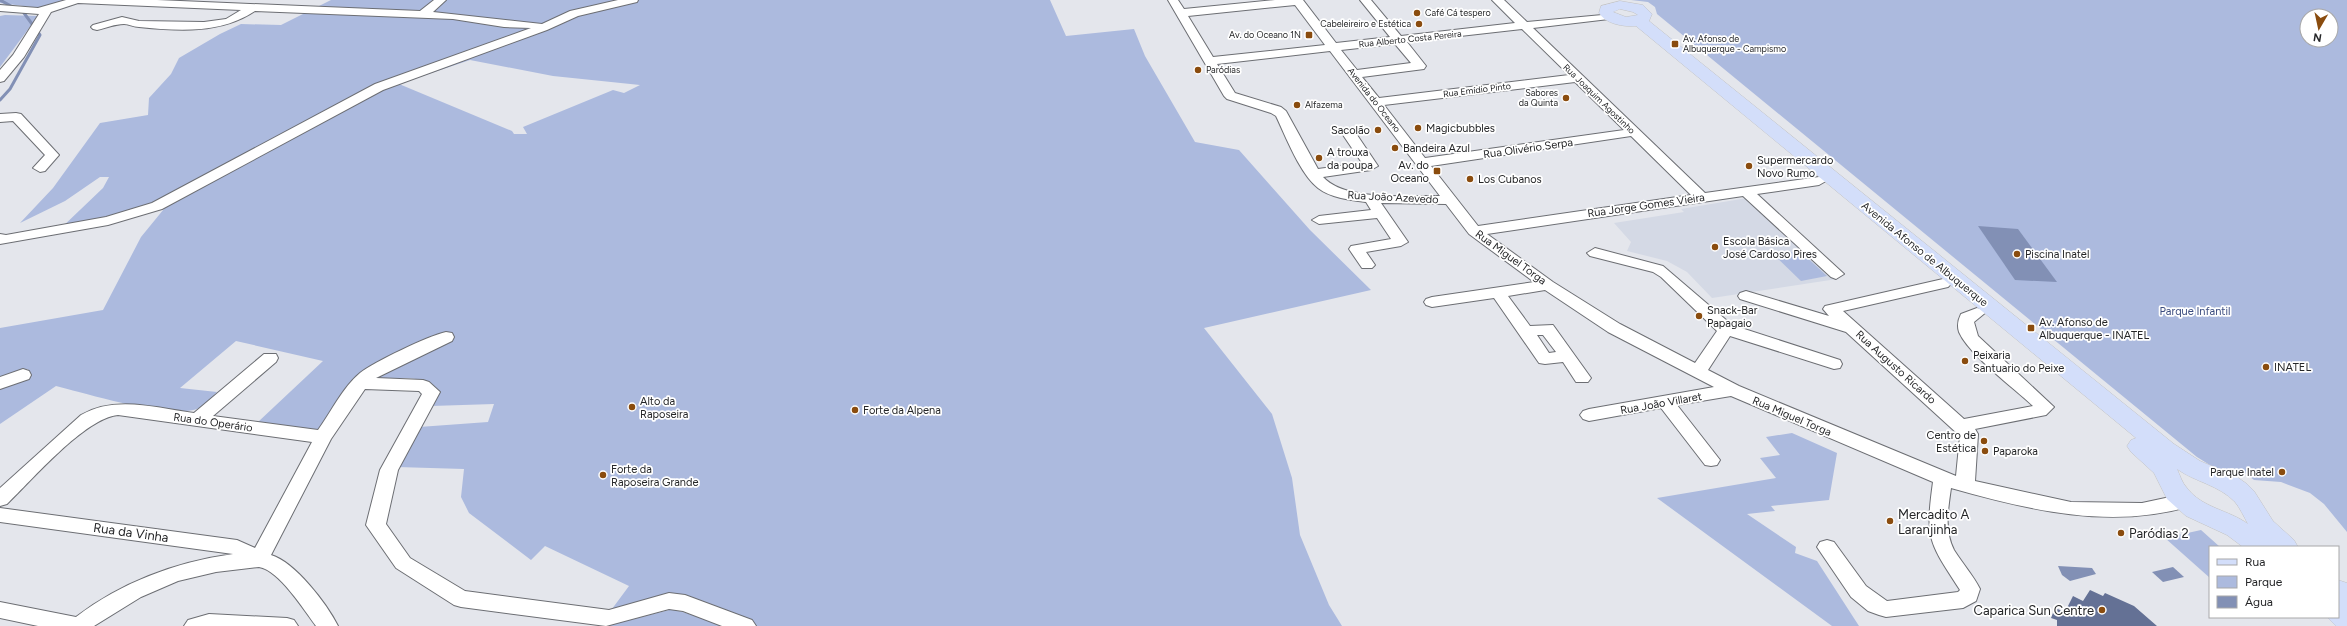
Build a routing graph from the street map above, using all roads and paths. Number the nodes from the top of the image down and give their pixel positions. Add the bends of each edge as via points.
1 (75, 0) edge
2 (79, 0) edge
3 (264, 0) edge
4 (442, 0) edge
5 (633, 0) edge
6 (1173, 0) edge
7 (1297, 0) edge
8 (1365, 0) edge
9 (1498, 0) edge
10 (1247, 3) edge
11 (0, 8) edge
12 (251, 9) junction
13 (1617, 10) edge
14 (46, 12) junction
15 (1181, 13) junction
16 (421, 16) junction
17 (1524, 26) junction
18 (96, 27) dead end
19 (543, 28) junction
20 (1398, 40) junction
21 (1333, 47) junction
22 (1211, 61) junction
23 (1354, 74) junction
24 (0, 78) edge
25 (1578, 78) junction
26 (1376, 102) junction
27 (0, 118) edge
28 (1348, 132) dead end
29 (1634, 132) junction
30 (1422, 163) junction
31 (40, 168) dead end
32 (1315, 174) junction
33 (1819, 181) junction
34 (1744, 191) junction
35 (1701, 197) junction
36 (1370, 198) junction
37 (1449, 200) junction
38 (1380, 212) junction
39 (1319, 220) dead end
40 (1474, 231) junction
41 (0, 238) edge
42 (1595, 253) dead end
43 (1367, 265) dead end
44 (1836, 274) dead end
45 (1943, 284) junction
46 (1548, 285) junction
47 (1498, 292) junction
48 (1746, 296) dead end
49 (1432, 302) dead end
50 (1977, 313) junction
51 (1853, 328) junction
52 (1726, 329) junction
53 (446, 337) dead end
54 (270, 358) dead end
55 (1834, 364) dead end
56 (1697, 373) junction
57 (22, 375) dead end
58 (1582, 378) dead end
59 (0, 382) edge
60 (360, 383) junction
61 (1733, 390) junction
62 (1665, 402) junction
63 (1589, 415) dead end
64 (197, 420) junction
65 (1960, 426) junction
66 (323, 437) junction
67 (1711, 460) dead end
68 (2216, 478) junction
69 (1942, 479) junction
70 (1965, 485) junction
71 (2178, 493) junction
72 (0, 499) edge
73 (2249, 504) junction
74 (0, 515) edge
75 (2208, 515) junction
76 (1827, 546) dead end
77 (2261, 546) edge
78 (2284, 546) edge
79 (259, 559) junction
80 (2339, 592) edge
81 (2347, 598) edge
82 (0, 610) edge
83 (2339, 612) edge
84 (2347, 619) edge
85 (79, 626) edge
86 (194, 626) edge
87 (288, 626) edge
88 (328, 626) edge
89 (745, 626) edge

1 - 14 street
2 - 12 street
3 - 12 street
4 - 16 street
5 - 19 street via 574,13
6 - 15 street, Rua João Azevedo
7 - 10 street
7 - 21 street, Avenida do Oceano
8 - 20 street
9 - 17 street, Rua Joaquim Agostinho
10 - 15 street
11 - 14 street
12 - 16 street
12 - 18 street via 227,22 213,24 175,26 137,24 131,20
13 - 17 street, Rua Alberto Costa Pereira
13 - 33 main road, Avenida Afonso de Albuquerque
13 - 68 main road, Avenida Afonso de Albuquerque via 2166,450 2191,467
14 - 24 street via 18,58
15 - 22 street, Rua João Azevedo
16 - 19 street via 481,19
17 - 20 street, Rua Alberto Costa Pereira
17 - 25 street, Rua Joaquim Agostinho
19 - 41 street via 379,87 157,206 108,221 3,240
20 - 21 street, Rua Alberto Costa Pereira
20 - 23 street via 1420,66
21 - 22 street, Rua Alberto Costa Pereira
21 - 23 street, Avenida do Oceano
22 - 32 street, Rua João Azevedo via 1231,96 1276,110 1281,114
23 - 26 street, Avenida do Oceano
25 - 26 street, Rua Emídio Pinto
25 - 29 street, Rua Joaquim Agostinho
26 - 30 street, Avenida do Oceano
27 - 31 street via 16,117 52,155
28 - 32 street via 1371,166
29 - 30 street, Rua Olivério Serpa
29 - 35 street, Rua Joaquim Agostinho
30 - 37 street, Avenida do Oceano
32 - 36 street, Rua João Azevedo via 1322,184 1332,191 1342,195
33 - 34 street, Rua Jorge Gomes Vieira
33 - 45 main road, Avenida Afonso de Albuquerque
34 - 35 street, Rua Jorge Gomes Vieira
34 - 44 street
35 - 40 street, Rua Jorge Gomes Vieira
36 - 37 street, Rua João Azevedo
36 - 38 street
37 - 40 street, Rua Miguel Torga
38 - 39 street
38 - 43 street via 1401,242 1356,249
40 - 46 street, Rua Miguel Torga
42 - 52 street via 1658,269 1718,325
45 - 50 main road, Avenida Afonso de Albuquerque
45 - 51 street, Rua Augusto Ricardo via 1831,309
46 - 47 street
46 - 56 street, Rua Miguel Torga via 1614,328
47 - 49 street
47 - 58 street via 1545,359 1567,356
48 - 51 street
50 - 65 street via 1967,318 1965,323 1965,330 1969,336 2045,407 2044,410
50 - 71 main road, Avenida Afonso de Albuquerque via 2156,460 2167,472
51 - 65 street, Rua Augusto Ricardo
52 - 55 street
52 - 56 street
53 - 60 street via 380,368
54 - 64 street
56 - 61 street, Rua Miguel Torga
57 - 59 street
60 - 66 street
60 - 89 street via 423,386 431,392 389,470 376,525 403,563 462,599 609,618 669,601 685,603
61 - 62 street, Rua João Villaret
61 - 69 street, Rua Miguel Torga
62 - 63 street, Rua João Villaret
62 - 67 street
64 - 66 street, Rua do Operário
64 - 72 street, Rua do Operário via 118,409 105,410 90,416
65 - 70 street, Rua Augusto Ricardo via 1969,434
66 - 79 street
68 - 71 main road, Avenida Afonso de Albuquerque via 2184,472 2173,478
68 - 73 main road, Avenida Afonso de Albuquerque via 2238,490
69 - 70 street, Rua Miguel Torga
69 - 76 street via 1939,535 1942,546 1970,589 1963,600 1886,609 1878,606 1861,596
70 - 71 street, Rua Miguel Torga via 2008,497 2078,510 2142,510
71 - 75 main road
73 - 75 main road via 2248,515 2242,518 2222,519
73 - 78 main road, Avenida Afonso de Albuquerque via 2264,528
74 - 79 street, Rua da Vinha via 237,547
75 - 77 main road via 2236,528
79 - 85 street via 199,567 152,583 110,604
79 - 88 street, Rua da Vinha via 273,563 284,572
80 - 81 main road
82 - 85 street
83 - 84 main road
86 - 87 street via 209,622

